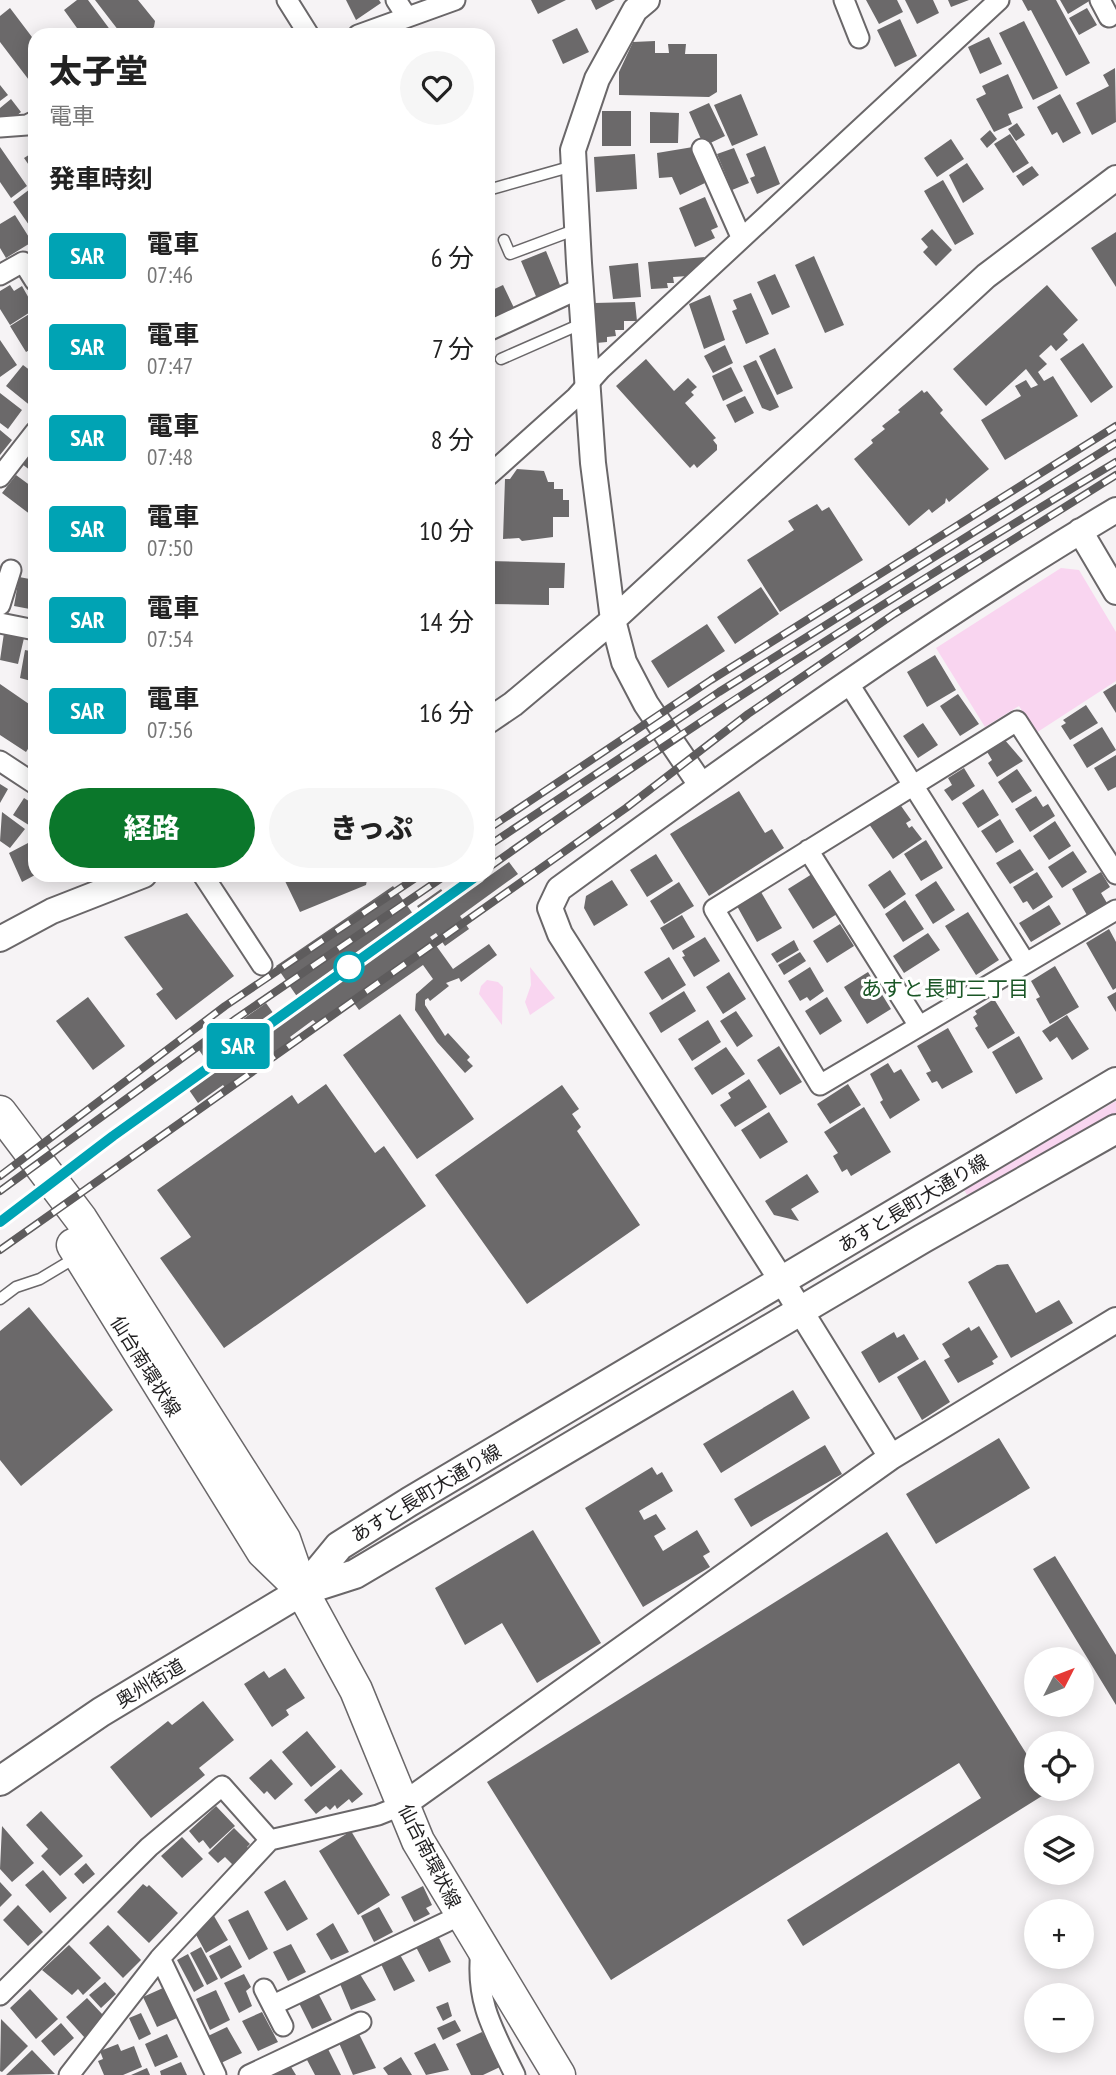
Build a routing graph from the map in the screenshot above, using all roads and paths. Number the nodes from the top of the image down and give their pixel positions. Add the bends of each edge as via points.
1 (287, 0) edge
2 (396, 0) edge
3 (455, 0) edge
4 (647, 0) edge
5 (844, 0) edge
6 (999, 0) edge
7 (407, 17) junction
8 (305, 28) edge
9 (377, 28) edge
10 (859, 38) dead end
11 (28, 124) edge
12 (0, 127) edge
13 (702, 149) dead end
14 (574, 166) junction
15 (1116, 178) edge
16 (495, 189) edge
17 (577, 229) junction
18 (741, 237) junction
19 (504, 240) dead end
20 (28, 270) edge
21 (0, 275) edge
22 (581, 288) junction
23 (583, 323) junction
24 (495, 328) edge
25 (501, 359) dead end
26 (588, 381) junction
27 (28, 441) edge
28 (495, 470) edge
29 (0, 477) edge
30 (1116, 510) edge
31 (1080, 531) junction
32 (11, 570) dead end
33 (1116, 592) edge
34 (0, 604) edge
35 (613, 620) junction
36 (0, 623) edge
37 (28, 629) edge
38 (849, 684) junction
39 (495, 716) edge
40 (0, 761) edge
41 (28, 779) edge
42 (701, 785) junction
43 (912, 787) junction
44 (808, 850) junction
45 (1116, 874) edge
46 (126, 882) edge
47 (209, 882) edge
48 (1116, 910) edge
49 (0, 939) edge
50 (1025, 962) junction
51 (262, 965) dead end
52 (919, 1026) junction
53 (1116, 1082) edge
54 (6, 1119) edge
55 (1116, 1129) edge
56 (78, 1255) junction
57 (782, 1281) junction
58 (0, 1299) edge
59 (801, 1312) junction
60 (1116, 1320) edge
61 (891, 1457) junction
62 (302, 1591) junction
63 (0, 1781) edge
64 (403, 1805) junction
65 (270, 1840) junction
66 (461, 1915) junction
67 (481, 1950) junction
68 (160, 1958) junction
69 (0, 1995) edge
70 (361, 2021) dead end
71 (283, 2026) dead end
72 (69, 2075) edge
73 (216, 2075) edge
74 (228, 2075) edge
75 (248, 2075) edge
76 (514, 2075) edge
77 (559, 2075) edge

1 - 8 street
2 - 7 street
3 - 7 street
4 - 14 street via 635,10 597,79 573,150
5 - 10 street
6 - 18 street
7 - 9 street
11 - 12 street
13 - 18 street
14 - 16 lane
14 - 17 street
15 - 35 street via 986,276
17 - 19 lane via 510,254
17 - 22 street
18 - 26 street
20 - 21 street via 23,262
22 - 23 street
22 - 24 street
23 - 25 lane
23 - 26 street
26 - 28 street
26 - 35 street via 593,463
27 - 29 street
30 - 31 street
31 - 33 street
31 - 38 street
32 - 34 street
35 - 39 street
35 - 42 street via 624,662 646,704
36 - 37 street
38 - 42 street
38 - 43 street
40 - 41 street
42 - 57 street via 559,889 550,908 559,934
43 - 44 street
43 - 45 street via 1017,721
43 - 50 street
44 - 52 street
44 - 52 street via 714,909 820,1084
46 - 49 street via 52,911
47 - 51 street
48 - 50 street
50 - 52 street
53 - 57 main road, あすと長町大通り線
54 - 56 main road, 仙台南環状線
54 - 62 main road, 仙台南環状線 via 81,1219 284,1539
55 - 59 main road, あすと長町大通り線
56 - 58 lane
56 - 62 main road, 仙台南環状線 via 263,1552
57 - 59 street
57 - 62 main road, あすと長町大通り線 via 347,1540
59 - 61 street
59 - 62 main road, あすと長町大通り線 via 355,1574
60 - 61 street
61 - 64 street
62 - 63 main road, 奥州街道 via 101,1712
62 - 64 main road, 仙台南環状線 via 356,1690
64 - 65 street
64 - 66 main road, 仙台南環状線 via 418,1841
65 - 68 street
65 - 69 street via 222,1786 149,1847
66 - 67 main road, 仙台南環状線
66 - 71 street via 269,1997
67 - 76 street via 477,1980
67 - 77 main road, 仙台南環状線
68 - 72 street
68 - 73 street
70 - 75 street
74 - 75 street via 246,2071

